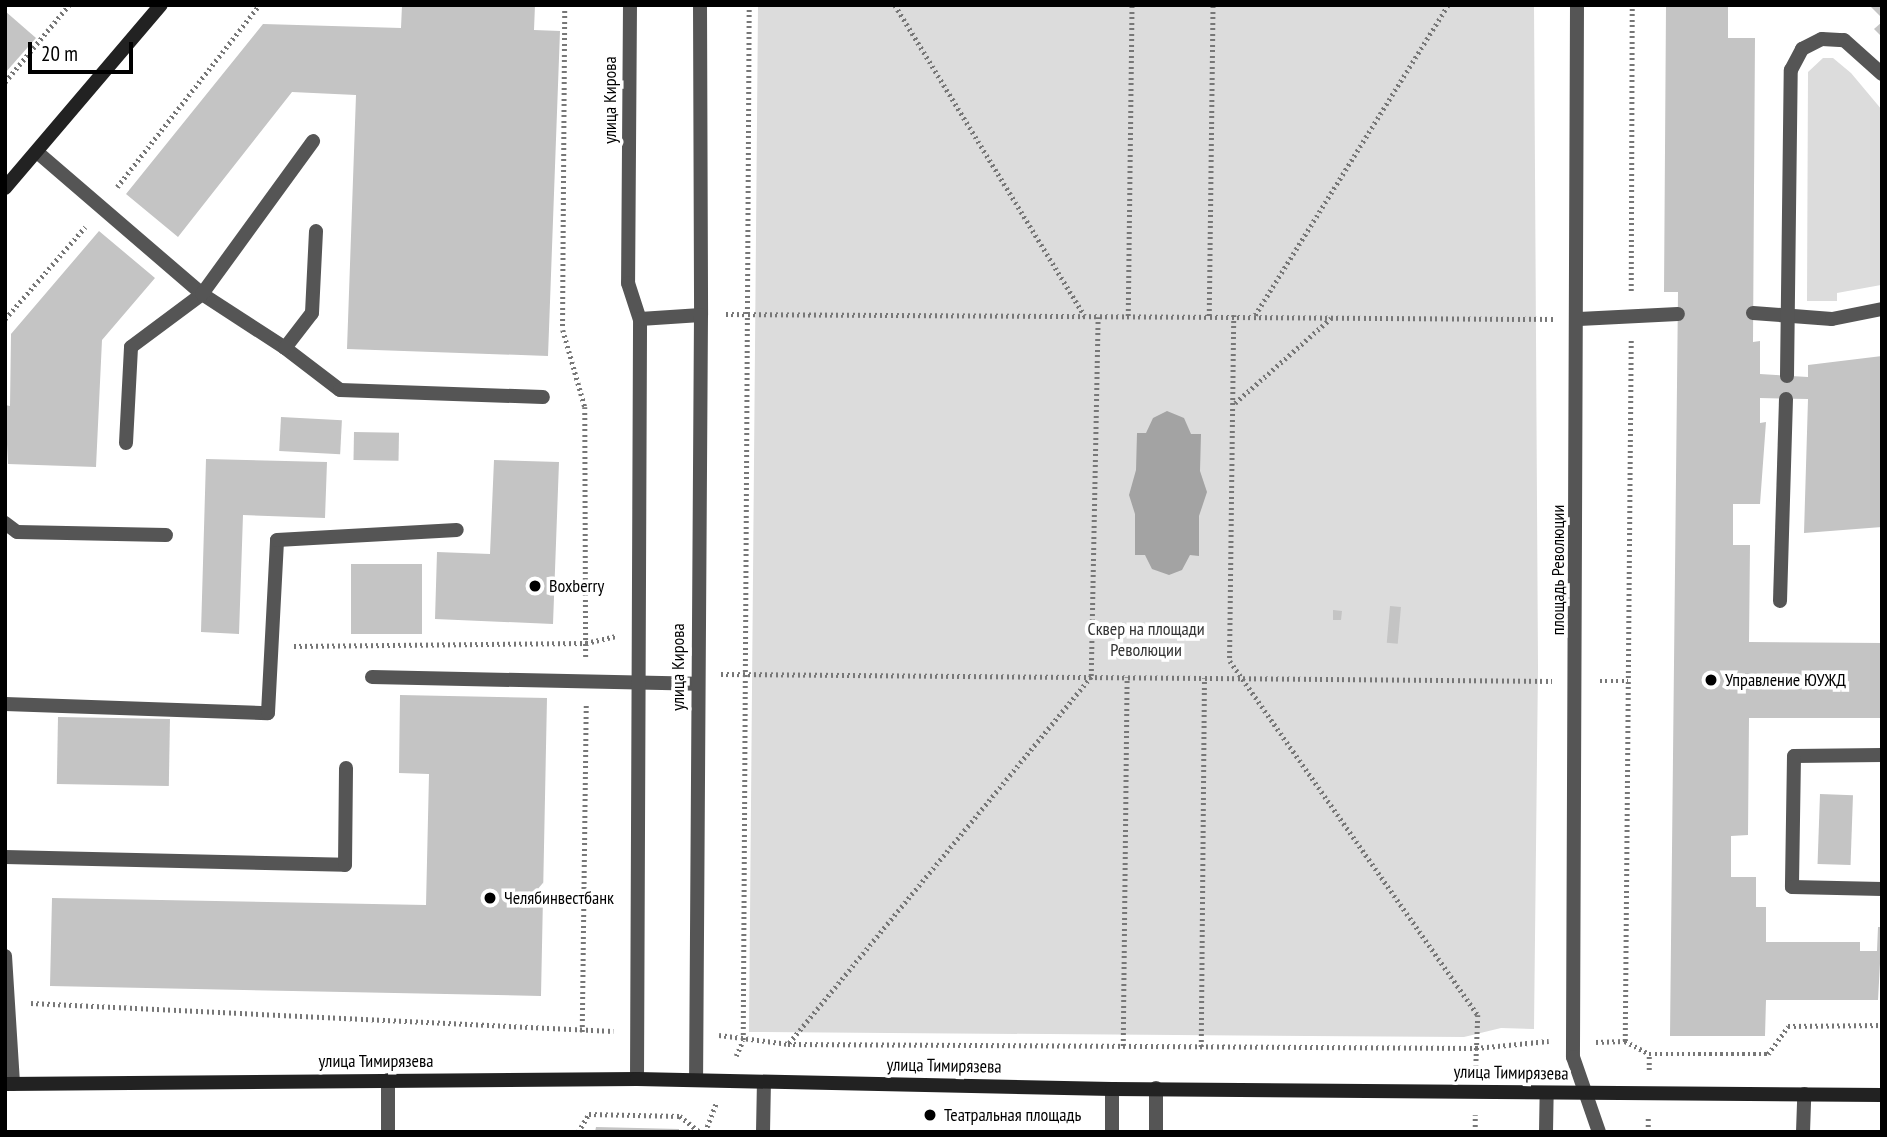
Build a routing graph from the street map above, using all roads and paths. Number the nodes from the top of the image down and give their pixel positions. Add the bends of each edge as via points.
1 (69, 5) edge
2 (161, 5) edge
3 (259, 5) edge
4 (565, 5) edge
5 (630, 5) edge
6 (700, 5) edge
7 (749, 5) edge
8 (895, 5) edge
9 (1132, 5) edge
10 (1213, 5) edge
11 (1448, 5) edge
12 (1577, 5) edge
13 (1632, 5) edge
14 (1882, 74) edge
15 (5, 82) edge
16 (313, 141) dead end
17 (37, 152) junction
18 (5, 188) edge
19 (101, 208) junction
20 (316, 231) dead end
21 (202, 294) junction
22 (1882, 309) edge
23 (1753, 313) dead end
24 (757, 314) dead end
25 (1678, 314) dead end
26 (701, 315) junction
27 (1254, 315) junction
28 (1128, 316) junction
29 (1209, 316) junction
30 (1234, 316) junction
31 (1631, 316) junction
32 (1086, 317) junction
33 (1097, 317) junction
34 (1787, 317) junction
35 (640, 318) junction
36 (1332, 318) junction
37 (5, 319) edge
38 (1579, 319) junction
39 (285, 348) junction
40 (1787, 376) dead end
41 (543, 397) dead end
42 (1786, 399) dead end
43 (1235, 404) junction
44 (126, 443) dead end
45 (5, 523) edge
46 (457, 530) dead end
47 (166, 535) dead end
48 (1780, 601) dead end
49 (642, 636) junction
50 (586, 643) junction
51 (272, 646) junction
52 (697, 660) junction
53 (747, 674) junction
54 (1091, 676) junction
55 (372, 677) dead end
56 (1127, 677) junction
57 (1242, 677) junction
58 (1204, 678) junction
59 (587, 681) junction
60 (1577, 681) junction
61 (1628, 681) junction
62 (642, 682) junction
63 (697, 684) junction
64 (5, 704) edge
65 (1882, 755) edge
66 (346, 768) dead end
67 (5, 857) edge
68 (1882, 889) edge
69 (5, 956) edge
70 (10, 1002) junction
71 (1882, 1026) edge
72 (639, 1031) junction
73 (582, 1032) junction
74 (697, 1032) junction
75 (743, 1040) junction
76 (1625, 1041) junction
77 (1574, 1042) junction
78 (788, 1044) junction
79 (1123, 1046) junction
80 (1202, 1047) junction
81 (1476, 1048) junction
82 (637, 1079) junction
83 (388, 1080) junction
84 (696, 1080) junction
85 (764, 1082) junction
86 (9, 1084) edge
87 (1156, 1088) junction
88 (1112, 1089) junction
89 (1547, 1093) junction
90 (1586, 1093) junction
91 (1804, 1094) junction
92 (1882, 1095) edge
93 (388, 1132) edge
94 (578, 1132) edge
95 (700, 1132) edge
96 (763, 1132) edge
97 (1112, 1132) edge
98 (1156, 1132) edge
99 (1546, 1132) edge
100 (1599, 1132) edge
101 (1803, 1132) edge

1 - 15 path
2 - 17 street
3 - 19 path
4 - 50 path via 564,330 585,407
5 - 35 street, улица Кирова via 628,283
6 - 26 street, улица Кирова
7 - 53 path
8 - 32 path
9 - 28 path
10 - 29 path
11 - 27 path
12 - 38 street, площадь Революции
13 - 31 path
14 - 34 street via 1843,40 1822,39 1802,48 1791,70
16 - 21 street
17 - 18 street
17 - 19 street
19 - 21 street
19 - 37 path
20 - 39 street via 312,313
21 - 39 street
21 - 44 street via 131,347
22 - 34 street via 1832,319
23 - 34 street
24 - 32 path
25 - 31 street
26 - 35 street
26 - 52 street, улица Кирова
27 - 30 path
27 - 36 path
28 - 29 path
28 - 33 path
29 - 30 path
30 - 43 path
31 - 38 street
31 - 61 path
32 - 33 path
33 - 54 path
34 - 40 street
35 - 49 street, улица Кирова
36 - 38 path
36 - 43 path
38 - 60 street, площадь Революции
39 - 41 street via 340,390
42 - 48 street
43 - 57 path via 1230,662
45 - 47 street via 17,532
46 - 51 street via 277,540
49 - 50 path via 606,636
49 - 62 street, улица Кирова
50 - 51 path
50 - 59 path
51 - 64 street via 268,713
52 - 53 path via 719,674
52 - 63 street, улица Кирова
53 - 54 path
53 - 75 path
54 - 56 path
54 - 78 path
55 - 59 street
56 - 58 path
56 - 79 path
57 - 58 path
57 - 60 path
57 - 81 path via 1478,1015
58 - 80 path
59 - 62 street
59 - 73 path
60 - 61 path
60 - 77 street, площадь Революции
61 - 76 path
62 - 63 street
62 - 72 street, улица Кирова
63 - 74 street, улица Кирова
65 - 68 street via 1794,756 1792,887
66 - 67 street via 345,865
69 - 70 street
70 - 73 path
70 - 86 street
71 - 76 path via 1788,1026 1768,1054 1649,1054
72 - 73 path
72 - 82 street, улица Кирова
74 - 75 path
74 - 84 street, улица Кирова
75 - 78 path
76 - 77 path
77 - 81 path
77 - 90 street, площадь Революции via 1573,1057
78 - 79 path
79 - 80 path
80 - 81 path
82 - 83 street, улица Тимирязева
82 - 84 street, улица Тимирязева
83 - 86 street, улица Тимирязева
83 - 93 street
84 - 85 street, улица Тимирязева
85 - 88 street, улица Тимирязева
85 - 96 street
87 - 88 street, улица Тимирязева
87 - 89 street, улица Тимирязева
87 - 98 street
88 - 97 street
89 - 90 street, улица Тимирязева
89 - 99 street
90 - 91 street, улица Тимирязева
90 - 100 street, площадь Революции
91 - 92 street, улица Тимирязева
91 - 101 street
94 - 95 path via 589,1114 680,1116

